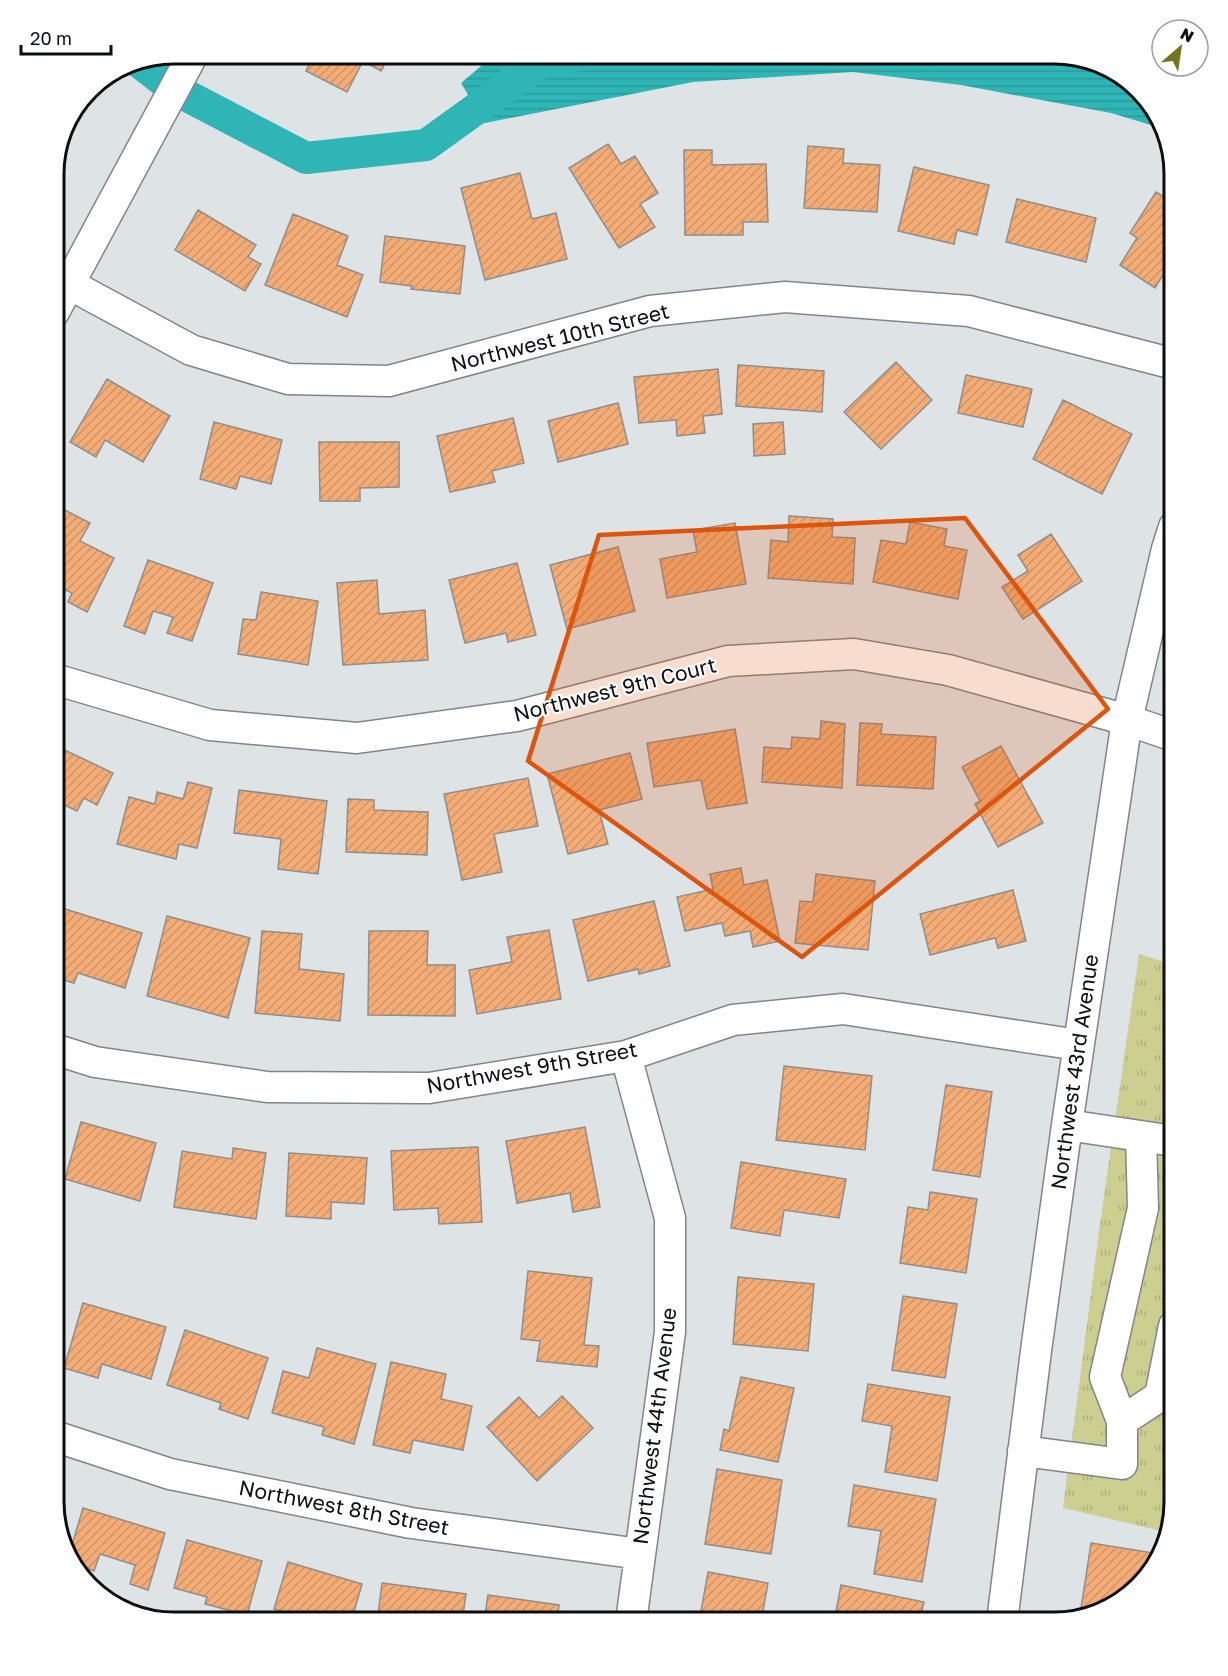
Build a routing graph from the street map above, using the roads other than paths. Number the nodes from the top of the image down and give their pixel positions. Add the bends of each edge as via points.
1 (187, 65) edge
2 (69, 284) junction
3 (65, 292) edge
4 (1164, 361) edge
5 (1164, 562) edge
6 (65, 682) edge
7 (1127, 720) junction
8 (1164, 733) edge
9 (1078, 1045) junction
10 (64, 1052) edge
11 (626, 1056) junction
12 (1067, 1125) junction
13 (1141, 1136) junction
14 (1164, 1139) edge
15 (1164, 1376) edge
16 (1122, 1421) junction
17 (64, 1439) edge
18 (1023, 1451) junction
19 (640, 1554) junction
20 (632, 1612) edge
21 (1003, 1612) edge

1 - 2 street
2 - 3 street
2 - 4 street, Northwest 10th Street via 191,350 288,379 389,381 650,311 785,297 969,310
5 - 7 street, Northwest 43rd Avenue
6 - 7 street, Northwest 9th Court via 210,725 357,738 516,716 728,661 854,654 948,670
7 - 8 street, Northwest 9th Court
7 - 9 street, Northwest 43rd Avenue
9 - 11 street, Northwest 9th Street via 843,1009 733,1020
9 - 12 street, Northwest 43rd Avenue
10 - 11 street, Northwest 9th Street via 95,1062 267,1087 429,1088
11 - 19 street, Northwest 44th Avenue via 670,1218 670,1332
12 - 13 street
12 - 18 street, Northwest 43rd Avenue
13 - 14 street
13 - 16 street via 1143,1208 1105,1377
15 - 16 street via 1160,1396
16 - 18 street via 1122,1464
17 - 19 street, Northwest 8th Street via 171,1474 400,1521
18 - 21 street, Northwest 43rd Avenue
19 - 20 street, Northwest 44th Avenue

